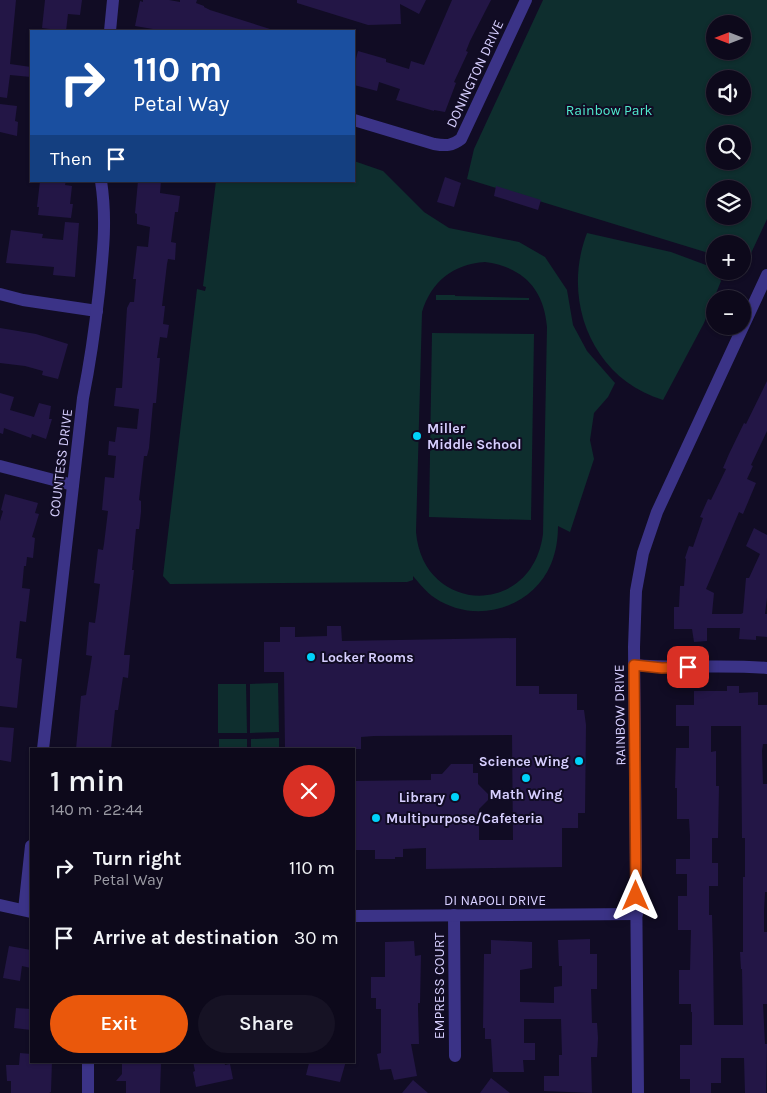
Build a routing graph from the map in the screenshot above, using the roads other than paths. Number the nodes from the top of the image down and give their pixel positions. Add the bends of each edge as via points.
1 (113, 0) edge
2 (526, 0) edge
3 (110, 30) edge
4 (355, 120) edge
5 (101, 182) edge
6 (767, 275) edge
7 (0, 294) edge
8 (97, 311) junction
9 (0, 466) edge
10 (74, 485) junction
11 (634, 665) junction
12 (767, 668) edge
13 (43, 748) edge
14 (30, 868) edge
15 (0, 905) edge
16 (28, 911) edge
17 (637, 914) junction
18 (454, 915) junction
19 (355, 916) edge
20 (455, 1056) dead end
21 (88, 1063) edge
22 (88, 1093) edge
23 (638, 1093) edge

1 - 3 street
2 - 4 street, DONINGTON DRIVE via 461,139 454,145 434,144
5 - 8 street, COUNTESS DRIVE via 105,240
6 - 11 street, RAINBOW DRIVE via 657,512 643,553 636,591
7 - 8 street
8 - 10 street, COUNTESS DRIVE
9 - 10 street
10 - 13 street, COUNTESS DRIVE
11 - 12 street
11 - 17 street, RAINBOW DRIVE
14 - 16 street
15 - 16 street
17 - 18 street, DI NAPOLI DRIVE
17 - 23 street, RAINBOW DRIVE
18 - 19 street, DI NAPOLI DRIVE
18 - 20 street, EMPRESS COURT
21 - 22 street

